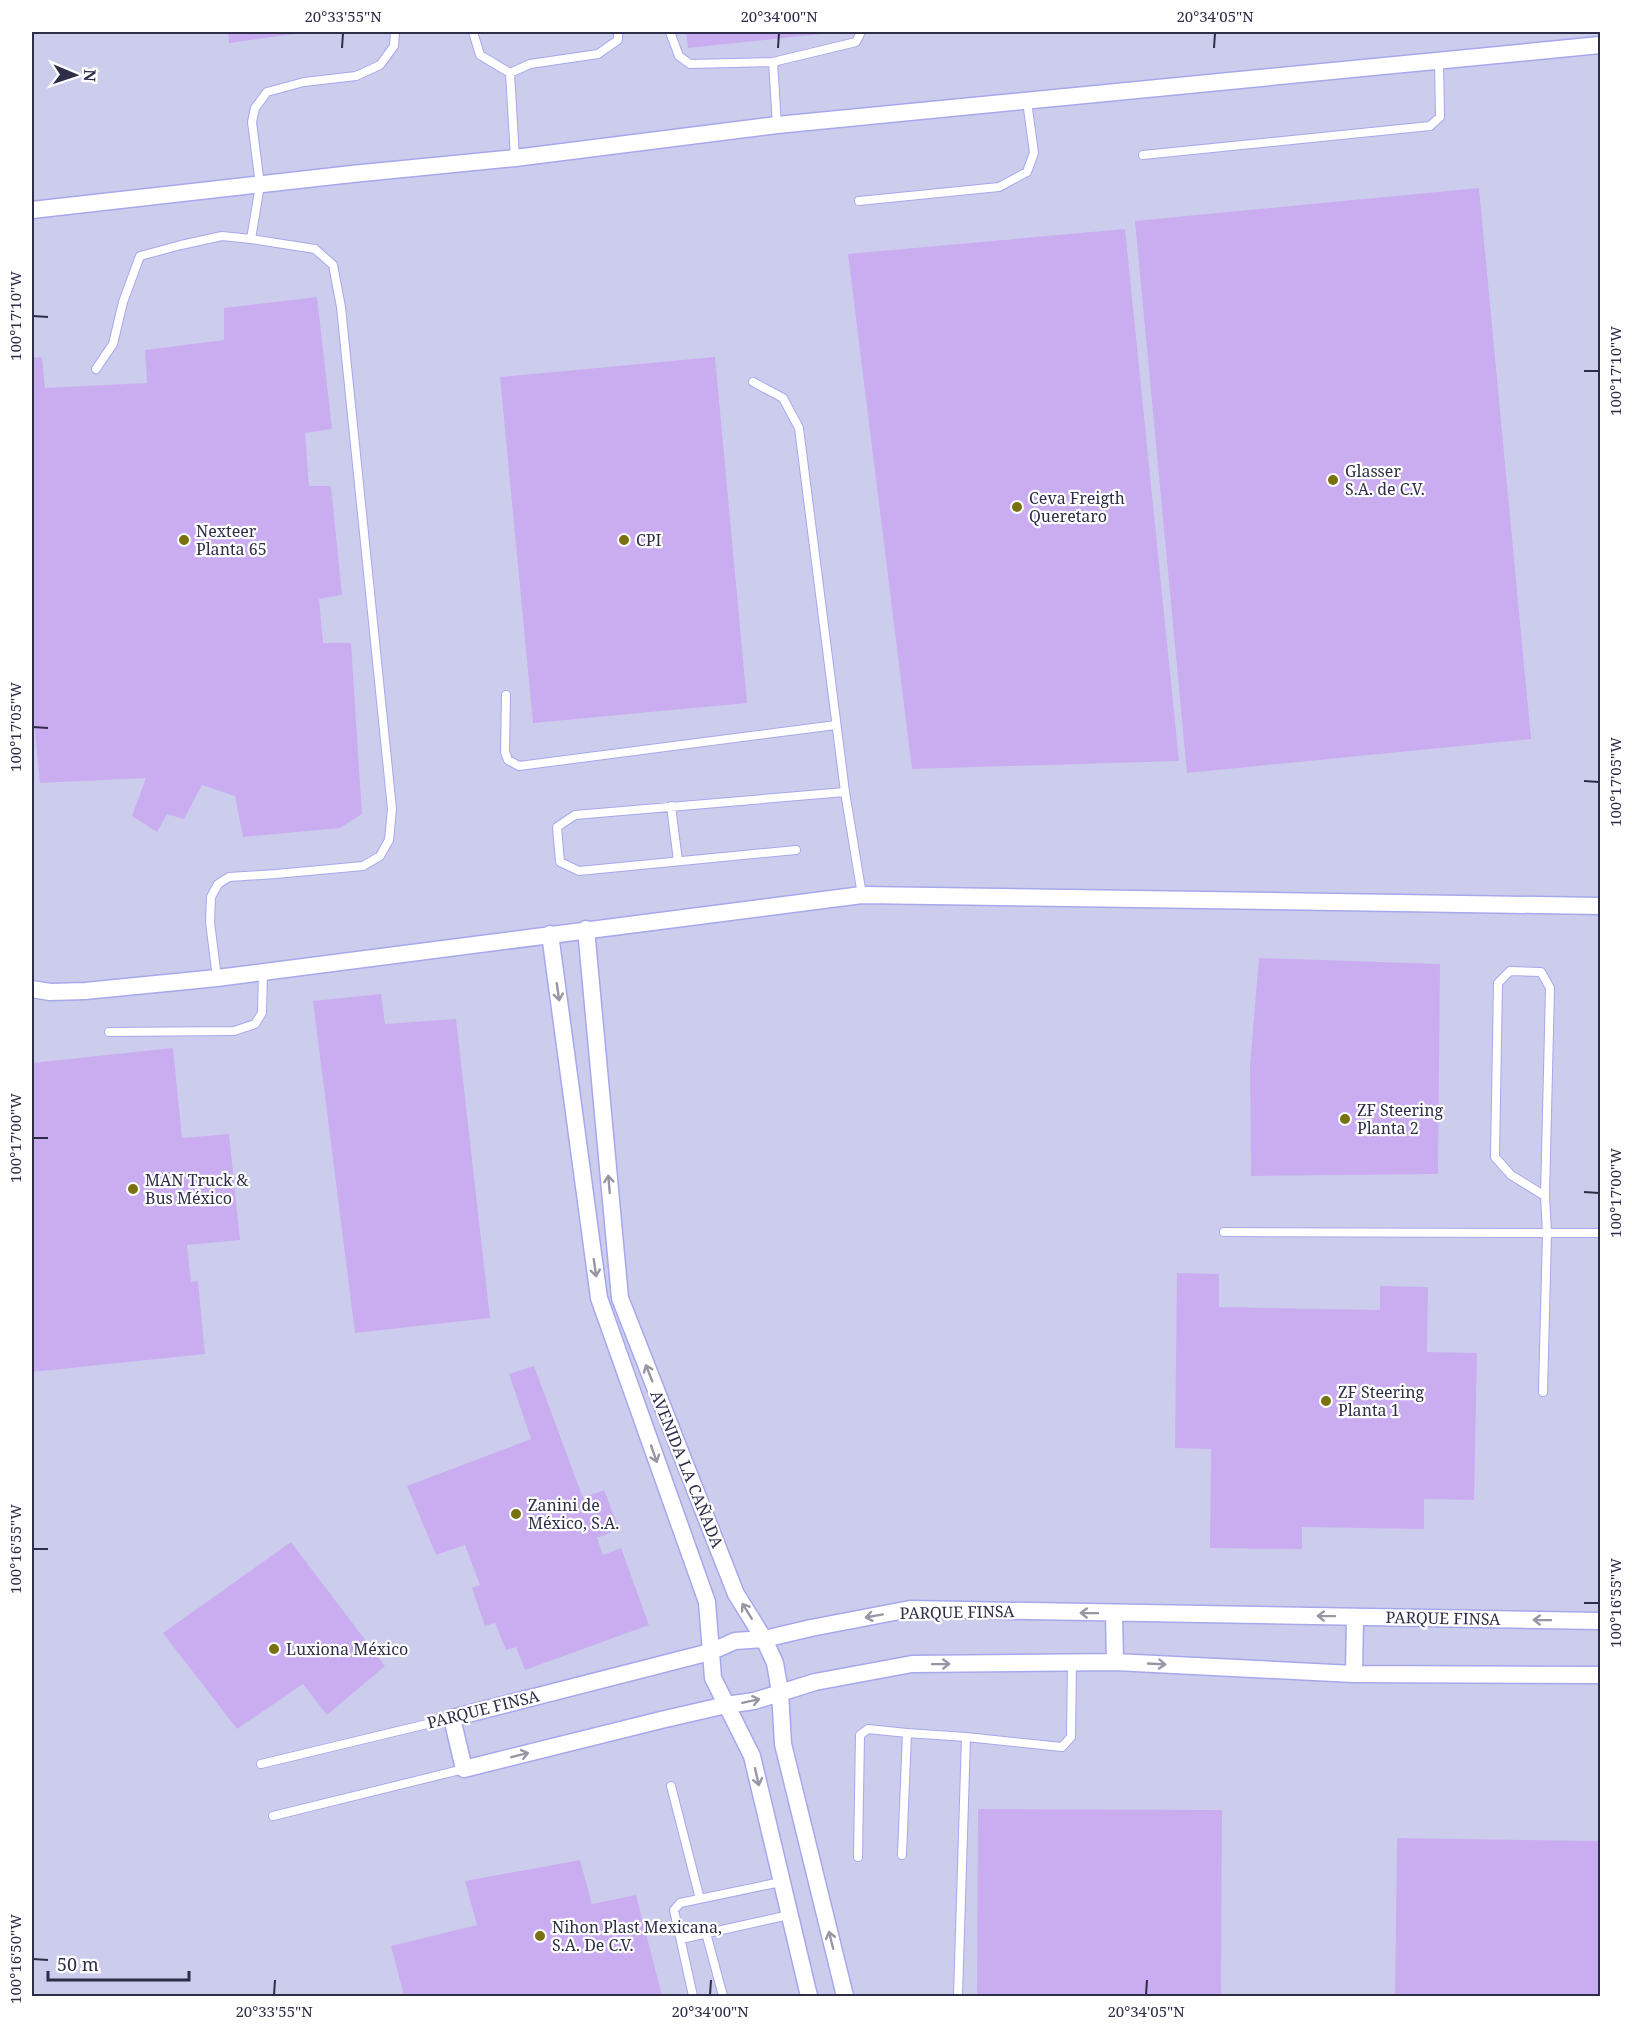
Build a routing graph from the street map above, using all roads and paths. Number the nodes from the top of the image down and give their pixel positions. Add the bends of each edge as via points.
1 (395, 32) edge
2 (473, 32) edge
3 (618, 32) edge
4 (670, 32) edge
5 (861, 32) edge
6 (1600, 45) edge
7 (1439, 61) junction
8 (773, 62) junction
9 (510, 73) junction
10 (1027, 101) junction
11 (777, 125) junction
12 (1143, 155) dead end
13 (515, 158) junction
14 (260, 185) junction
15 (859, 201) dead end
16 (32, 210) edge
17 (251, 239) junction
18 (96, 369) dead end
19 (753, 382) dead end
20 (506, 695) dead end
21 (836, 724) junction
22 (845, 792) junction
23 (671, 806) junction
24 (796, 850) dead end
25 (678, 861) junction
26 (862, 895) junction
27 (1600, 906) edge
28 (586, 929) junction
29 (550, 934) junction
30 (263, 972) junction
31 (217, 978) junction
32 (32, 989) edge
33 (109, 1032) dead end
34 (1545, 1196) junction
35 (1224, 1232) dead end
36 (1546, 1233) junction
37 (1600, 1233) edge
38 (1544, 1392) dead end
39 (1114, 1613) junction
40 (1355, 1617) junction
41 (1600, 1621) edge
42 (764, 1639) junction
43 (710, 1652) junction
44 (1072, 1662) junction
45 (1115, 1662) junction
46 (1354, 1674) junction
47 (1600, 1675) edge
48 (780, 1692) junction
49 (726, 1705) junction
50 (452, 1718) junction
51 (907, 1733) junction
52 (966, 1737) junction
53 (261, 1764) dead end
54 (464, 1769) junction
55 (671, 1786) dead end
56 (273, 1816) dead end
57 (902, 1855) dead end
58 (858, 1857) dead end
59 (781, 1882) junction
60 (700, 1899) junction
61 (789, 1915) junction
62 (706, 1933) junction
63 (681, 1939) junction
64 (693, 1996) edge
65 (723, 1996) edge
66 (809, 1996) edge
67 (845, 1996) edge
68 (958, 1996) edge

1 - 14 lane via 394,46 380,65 372,69 356,76 304,82 267,92 255,108 252,122
2 - 9 lane via 480,55
3 - 9 lane via 618,40 598,54 530,64
4 - 8 lane via 679,56 690,64
5 - 8 lane via 856,42
6 - 7 street
7 - 10 street
7 - 12 lane via 1440,117 1430,126
8 - 11 lane
9 - 13 lane
10 - 11 street
10 - 15 lane via 1034,153 1027,172 999,187
11 - 13 street
13 - 14 street
14 - 16 street
14 - 17 lane
17 - 18 lane via 222,237 140,256 113,344
17 - 31 lane via 315,249 333,265 341,307 393,809 388,840 380,856 363,866 229,877 218,884 211,897 210,922
19 - 21 lane via 783,398 799,428
20 - 21 lane via 505,752 508,760 519,766
21 - 22 lane
22 - 23 lane
22 - 26 lane
23 - 25 lane
23 - 25 lane via 575,815 557,827 560,862 579,871
24 - 25 lane
26 - 27 street
26 - 28 street
28 - 29 street
42 -> 28 street, AVENIDA LA CAÑADA via 736,1594 620,1298
29 - 30 street
29 -> 43 street via 599,1298 707,1602
30 - 31 street
30 - 33 lane via 262,1012 255,1024 234,1031
31 - 32 street via 85,991
34 - 34 lane via 1550,988 1541,972 1510,971 1498,983 1495,1157 1511,1175
34 - 36 lane
35 - 36 lane
36 - 37 lane
36 - 38 lane
40 -> 39 street, PARQUE FINSA
39 -> 42 street, PARQUE FINSA via 910,1610
39 - 45 street
41 -> 40 street, PARQUE FINSA
40 - 46 street
42 - 43 street, PARQUE FINSA via 735,1641
42 - 48 street, AVENIDA LA CAÑADA via 775,1663
43 - 49 street via 713,1678
43 - 50 street, PARQUE FINSA
44 - 45 street
48 -> 44 street via 912,1665
44 - 52 lane via 1071,1737 1062,1747
45 -> 46 street
46 - 47 street
49 -> 48 street
67 -> 48 street, AVENIDA LA CAÑADA via 783,1744
54 -> 49 street
49 -> 59 street via 753,1756
50 - 53 lane, PARQUE FINSA
50 - 54 street
51 - 52 lane
51 - 57 lane
51 - 58 lane via 868,1729 860,1735
52 - 68 lane
54 - 56 lane
55 - 60 lane
59 - 60 lane
59 - 61 street
60 - 63 lane via 680,1903 674,1911
61 - 62 lane
61 - 66 street
62 - 63 lane
62 - 65 lane
63 - 64 lane

